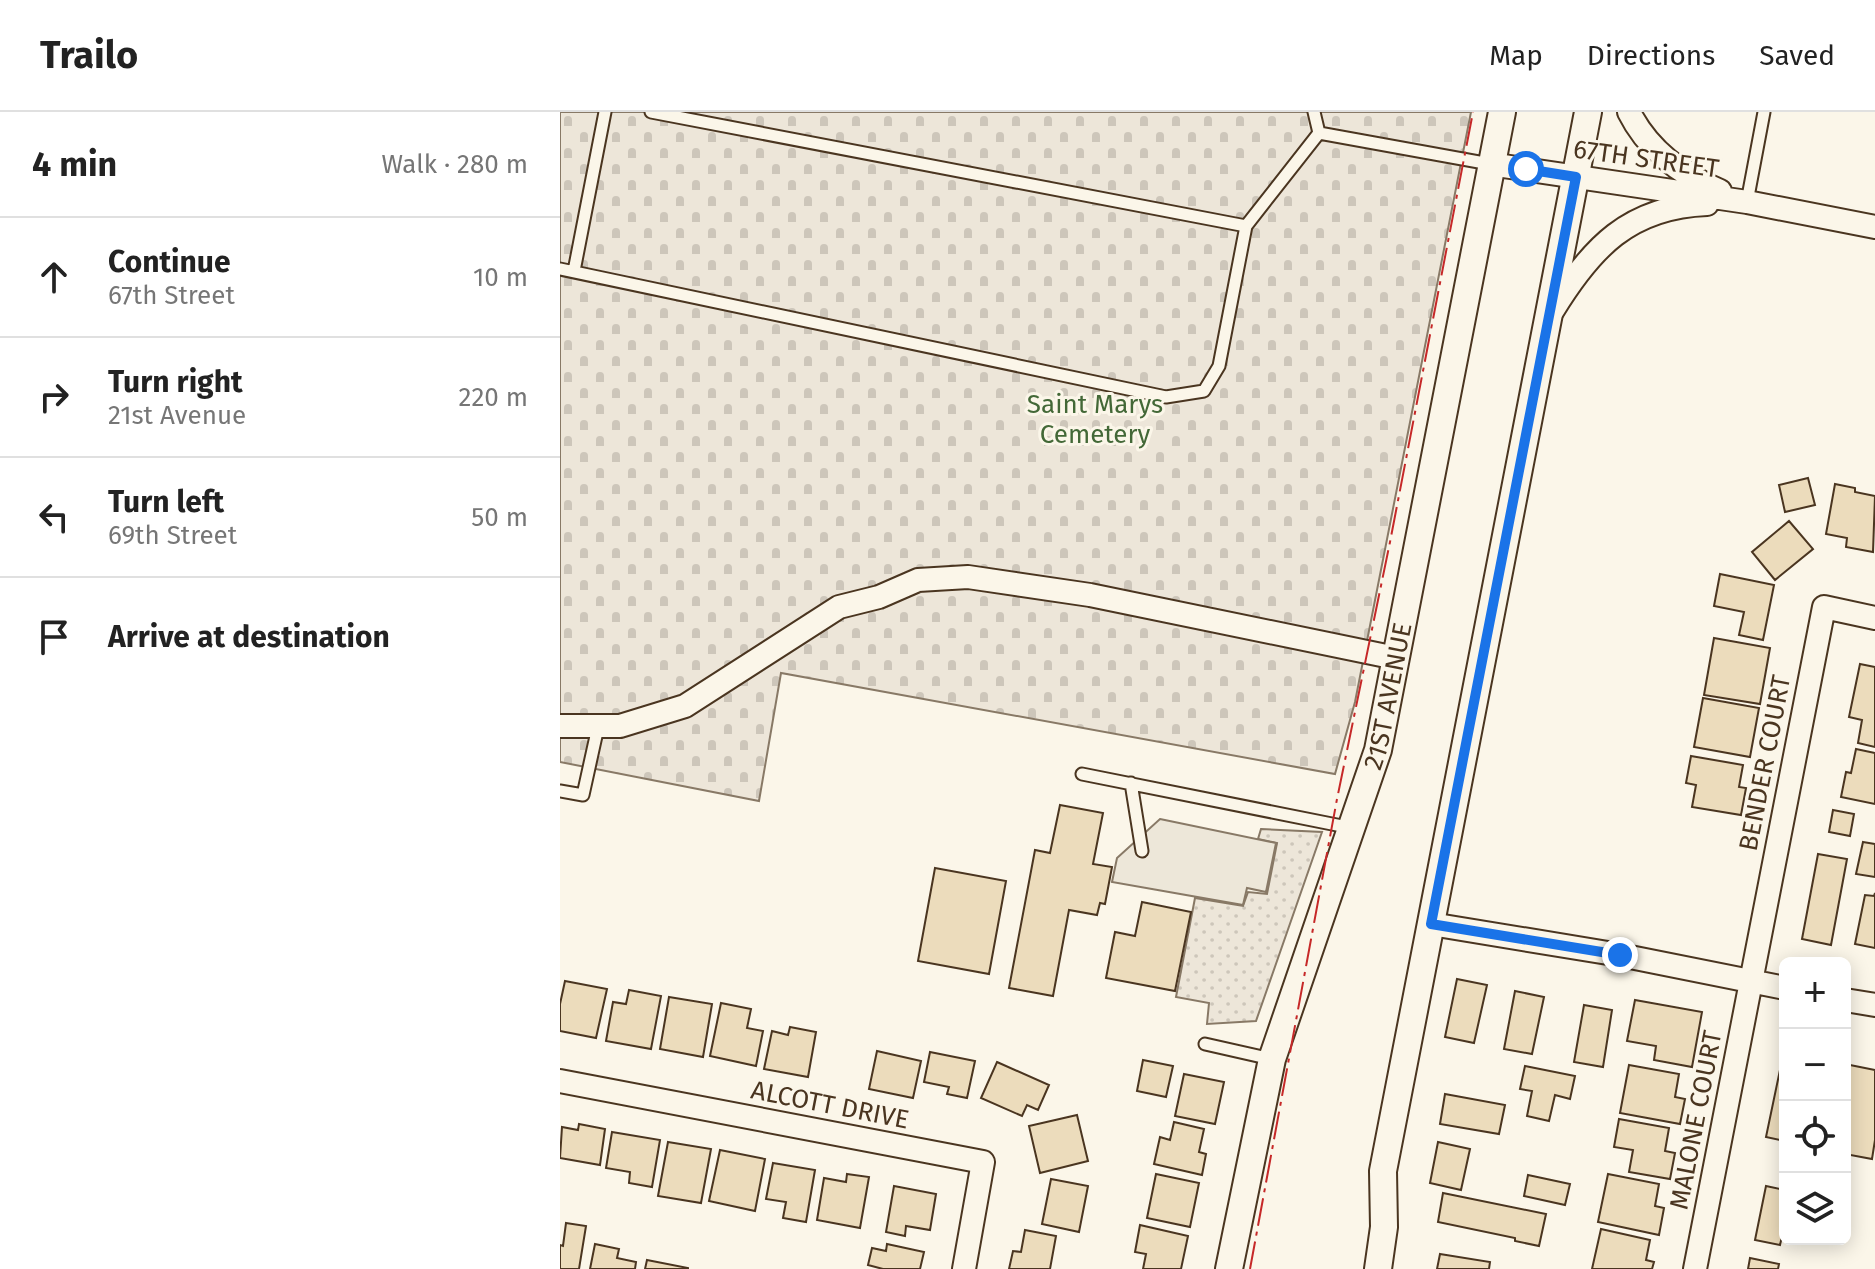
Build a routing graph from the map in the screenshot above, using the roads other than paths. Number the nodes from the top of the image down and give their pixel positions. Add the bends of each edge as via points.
1 (605, 112) edge
2 (651, 112) edge
3 (1314, 112) edge
4 (1502, 112) edge
5 (1588, 112) edge
6 (1629, 112) edge
7 (1764, 112) edge
8 (1319, 133) junction
9 (1490, 164) junction
10 (1576, 177) junction
11 (1747, 202) junction
12 (1246, 226) junction
13 (1875, 227) edge
14 (560, 269) edge
15 (574, 271) junction
16 (1548, 318) junction
17 (1875, 618) edge
18 (1396, 658) junction
19 (560, 726) edge
20 (598, 727) junction
21 (1082, 774) dead end
22 (1131, 783) junction
23 (560, 791) edge
24 (1353, 828) junction
25 (1142, 851) dead end
26 (1431, 924) junction
27 (1751, 981) junction
28 (1779, 987) edge
29 (1851, 1001) edge
30 (1875, 1005) edge
31 (1205, 1044) dead end
32 (1272, 1059) junction
33 (560, 1081) edge
34 (964, 1269) edge
35 (1229, 1269) edge
36 (1378, 1269) edge
37 (1695, 1269) edge

1 - 15 lane
2 - 12 lane
3 - 8 lane
4 - 9 street, 21ST AVENUE
5 - 10 street
6 - 11 street, 67TH STREET via 1671,164
7 - 11 lane
8 - 9 lane
8 - 12 lane
9 - 10 street, 67TH STREET
9 - 18 street, 21ST AVENUE
10 - 11 street, 67TH STREET
10 - 16 street
11 - 13 street, 67TH STREET
11 - 16 street, 67TH STREET via 1689,204 1635,221 1591,254
12 - 15 lane via 1219,366 1204,391 1166,397
14 - 15 lane
16 - 26 street
17 - 27 street, BENDER COURT via 1824,607
18 - 20 street via 1090,595 968,577 918,580 839,607 685,706 620,726
18 - 24 street, 21ST AVENUE via 1378,750
19 - 20 street
20 - 23 lane via 583,795
21 - 22 lane
22 - 24 lane
22 - 25 lane
24 - 32 street, 21ST AVENUE
26 - 27 street
26 - 36 street via 1383,1171
27 - 28 street
27 - 37 street, MALONE COURT
29 - 30 street
31 - 32 lane
32 - 35 street, 21ST AVENUE
33 - 34 street, ALCOTT DRIVE via 983,1162

